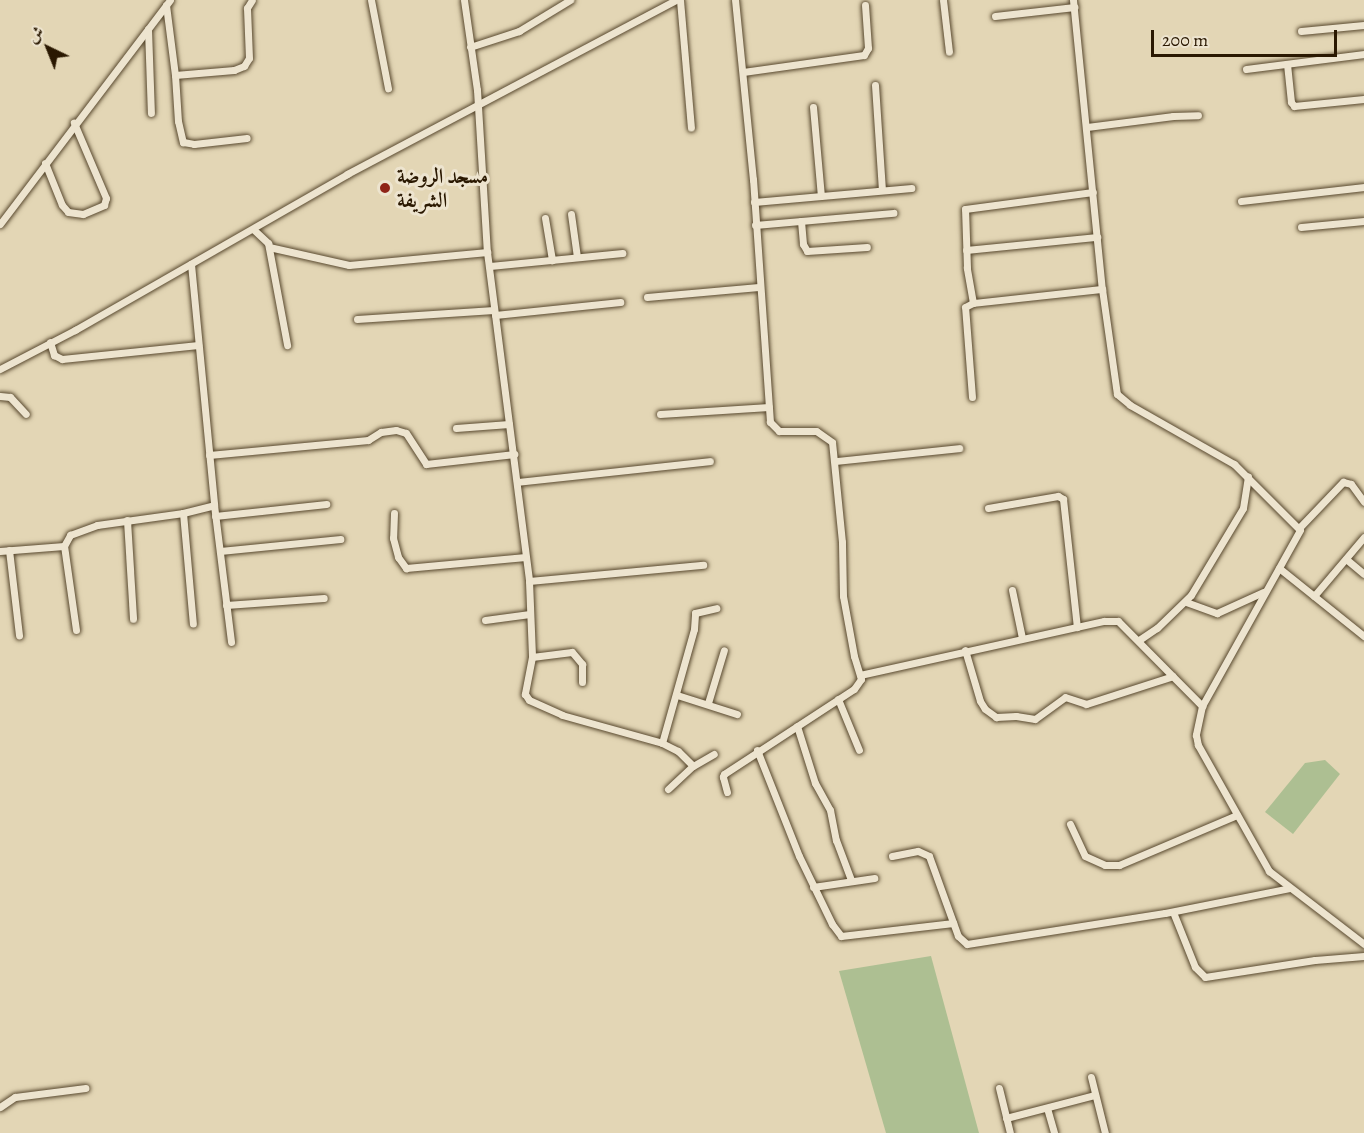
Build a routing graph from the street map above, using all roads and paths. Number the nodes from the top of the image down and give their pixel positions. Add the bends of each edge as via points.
1 (252, 0) edge
2 (371, 0) edge
3 (464, 0) edge
4 (570, 0) edge
5 (678, 0) edge
6 (735, 0) edge
7 (943, 0) edge
8 (168, 2) edge
9 (1073, 4) edge
10 (865, 5) dead end
11 (995, 16) dead end
12 (1364, 25) edge
13 (148, 29) junction
14 (1300, 31) dead end
15 (470, 47) junction
16 (949, 52) dead end
17 (1364, 54) edge
18 (1287, 64) junction
19 (1246, 69) dead end
20 (743, 72) junction
21 (176, 75) junction
22 (875, 85) dead end
23 (388, 88) dead end
24 (1364, 99) edge
25 (478, 104) junction
26 (813, 107) dead end
27 (151, 113) dead end
28 (1198, 116) dead end
29 (74, 123) junction
30 (1087, 127) junction
31 (691, 128) dead end
32 (247, 138) dead end
33 (45, 163) junction
34 (1364, 187) edge
35 (911, 188) dead end
36 (882, 190) junction
37 (1093, 192) junction
38 (821, 196) junction
39 (1241, 201) dead end
40 (754, 202) junction
41 (893, 213) dead end
42 (571, 214) dead end
43 (545, 218) dead end
44 (1364, 221) edge
45 (801, 222) junction
46 (0, 224) edge
47 (755, 225) junction
48 (1300, 227) dead end
49 (253, 229) junction
50 (1097, 237) junction
51 (269, 247) junction
52 (867, 247) dead end
53 (966, 250) junction
54 (487, 252) junction
55 (622, 253) dead end
56 (577, 257) junction
57 (552, 260) junction
58 (191, 264) junction
59 (490, 266) junction
60 (759, 286) junction
61 (1102, 289) junction
62 (647, 297) dead end
63 (620, 302) dead end
64 (973, 303) junction
65 (495, 312) junction
66 (357, 319) dead end
67 (51, 342) junction
68 (198, 345) junction
69 (287, 345) dead end
70 (0, 369) edge
71 (0, 396) edge
72 (972, 397) dead end
73 (768, 407) junction
74 (27, 414) dead end
75 (660, 414) dead end
76 (509, 424) junction
77 (456, 428) dead end
78 (959, 448) dead end
79 (514, 454) junction
80 (209, 455) junction
81 (710, 461) dead end
82 (836, 461) junction
83 (1248, 476) junction
84 (517, 482) junction
85 (1364, 502) edge
86 (326, 504) dead end
87 (214, 505) junction
88 (988, 508) dead end
89 (183, 513) junction
90 (394, 513) dead end
91 (215, 516) junction
92 (127, 519) junction
93 (1299, 528) junction
94 (1364, 537) edge
95 (340, 539) dead end
96 (64, 546) junction
97 (9, 550) junction
98 (0, 551) edge
99 (220, 551) junction
100 (525, 557) junction
101 (1346, 559) junction
102 (703, 565) dead end
103 (1279, 568) junction
104 (1364, 574) edge
105 (529, 581) junction
106 (1012, 590) dead end
107 (1264, 591) junction
108 (1314, 596) junction
109 (324, 598) dead end
110 (1186, 602) junction
111 (226, 605) junction
112 (716, 608) dead end
113 (530, 614) junction
114 (133, 619) dead end
115 (485, 620) dead end
116 (193, 624) dead end
117 (1077, 627) junction
118 (75, 630) dead end
119 (19, 635) dead end
120 (1364, 636) edge
121 (1022, 638) junction
122 (1138, 640) junction
123 (231, 642) dead end
124 (724, 650) dead end
125 (965, 650) junction
126 (532, 657) junction
127 (860, 675) junction
128 (1173, 676) junction
129 (582, 682) dead end
130 (677, 695) junction
131 (838, 699) junction
132 (708, 703) junction
133 (1202, 706) junction
134 (737, 714) dead end
135 (797, 726) junction
136 (662, 743) junction
137 (757, 750) junction
138 (859, 750) dead end
139 (714, 754) dead end
140 (693, 766) junction
141 (668, 789) dead end
142 (728, 792) dead end
143 (1237, 815) junction
144 (1070, 824) dead end
145 (892, 856) dead end
146 (874, 878) dead end
147 (851, 880) junction
148 (813, 887) junction
149 (1290, 888) junction
150 (1173, 912) junction
151 (953, 922) junction
152 (1364, 944) edge
153 (1364, 956) edge
154 (1091, 1077) dead end
155 (85, 1088) dead end
156 (999, 1089) dead end
157 (1095, 1095) junction
158 (0, 1107) edge
159 (1047, 1108) junction
160 (1006, 1118) junction
161 (1010, 1133) edge
162 (1054, 1133) edge
163 (1105, 1133) edge

1 - 21 street via 246,8 249,58 244,66
2 - 23 street
3 - 15 street
4 - 15 street via 519,31
5 - 25 street
5 - 31 street
6 - 20 street
7 - 16 street
8 - 13 street
8 - 21 street
9 - 11 street
9 - 30 street
10 - 20 street via 868,48 864,55
12 - 14 street
13 - 27 street
13 - 29 street
15 - 25 street
17 - 18 street
18 - 19 street
18 - 24 street via 1292,105
20 - 40 street
21 - 32 street via 183,141 194,144
22 - 36 street
25 - 49 street
25 - 54 street
26 - 38 street
28 - 30 street
29 - 33 street
29 - 33 street via 106,198 104,205 83,214 68,212
30 - 37 street
33 - 46 street
34 - 39 street
35 - 36 street
36 - 38 street
37 - 50 street
37 - 53 street via 968,206 964,211
38 - 40 street
40 - 47 street
41 - 45 street
42 - 56 street
43 - 57 street
44 - 48 street
45 - 47 street
45 - 52 street via 807,251
47 - 60 street
49 - 51 street via 265,237
49 - 58 street
50 - 53 street
50 - 61 street
51 - 54 street via 349,265
51 - 69 street
53 - 64 street
54 - 59 street
55 - 56 street
56 - 57 street
57 - 59 street
58 - 67 street
58 - 68 street
59 - 65 street
60 - 62 street
60 - 73 street
61 - 64 street
61 - 83 street via 1114,381 1120,398
63 - 65 street
64 - 72 street via 964,311
65 - 66 street
65 - 76 street
67 - 68 street via 54,356 62,359
67 - 70 street
68 - 80 street
71 - 74 street via 10,397
73 - 75 street
73 - 82 street via 770,422 776,430 816,431 830,438
76 - 77 street
76 - 79 street
78 - 82 street
79 - 80 street via 426,464 406,433 396,430 381,432 368,440
79 - 84 street
80 - 87 street
81 - 84 street
82 - 127 street via 843,596
83 - 93 street
83 - 110 street via 1243,508
84 - 100 street
85 - 93 street via 1351,484 1343,482
86 - 91 street
87 - 89 street
87 - 91 street
88 - 117 street via 1058,496 1063,500
89 - 92 street
89 - 116 street
90 - 100 street via 393,538 406,568
91 - 99 street
92 - 96 street via 83,528 70,536
92 - 114 street
93 - 103 street via 1298,538
94 - 101 street
95 - 99 street
96 - 97 street
96 - 118 street
97 - 98 street
97 - 119 street
99 - 111 street
100 - 105 street
101 - 104 street
101 - 108 street
102 - 105 street
103 - 107 street
103 - 108 street
105 - 113 street
106 - 121 street
107 - 110 street via 1217,613
107 - 133 street
108 - 120 street
109 - 111 street
110 - 122 street
111 - 123 street
112 - 130 street via 695,613
113 - 115 street
113 - 126 street
117 - 121 street
117 - 122 street via 1115,620
121 - 125 street
122 - 128 street
124 - 132 street
125 - 127 street
125 - 128 street via 980,700 996,717 1035,719 1065,698 1086,704
126 - 129 street via 572,652 582,664
126 - 136 street via 525,691 529,700 562,715
127 - 131 street via 859,685
128 - 133 street
130 - 132 street
130 - 136 street
131 - 135 street
131 - 138 street
132 - 134 street
133 - 143 street via 1196,735 1198,745
135 - 137 street
135 - 147 street via 818,790 830,810
136 - 140 street via 678,751
137 - 142 street via 723,775
137 - 148 street
139 - 140 street
140 - 141 street
143 - 144 street via 1119,865 1105,865 1085,856
143 - 149 street via 1269,871
145 - 151 street via 918,851 929,856
146 - 147 street
147 - 148 street
148 - 151 street via 843,937
149 - 150 street
149 - 152 street
150 - 151 street via 967,944 958,936
150 - 153 street via 1196,967 1205,977
154 - 157 street
155 - 158 street via 15,1097
156 - 160 street
157 - 159 street
157 - 163 street
159 - 160 street
159 - 162 street
160 - 161 street

